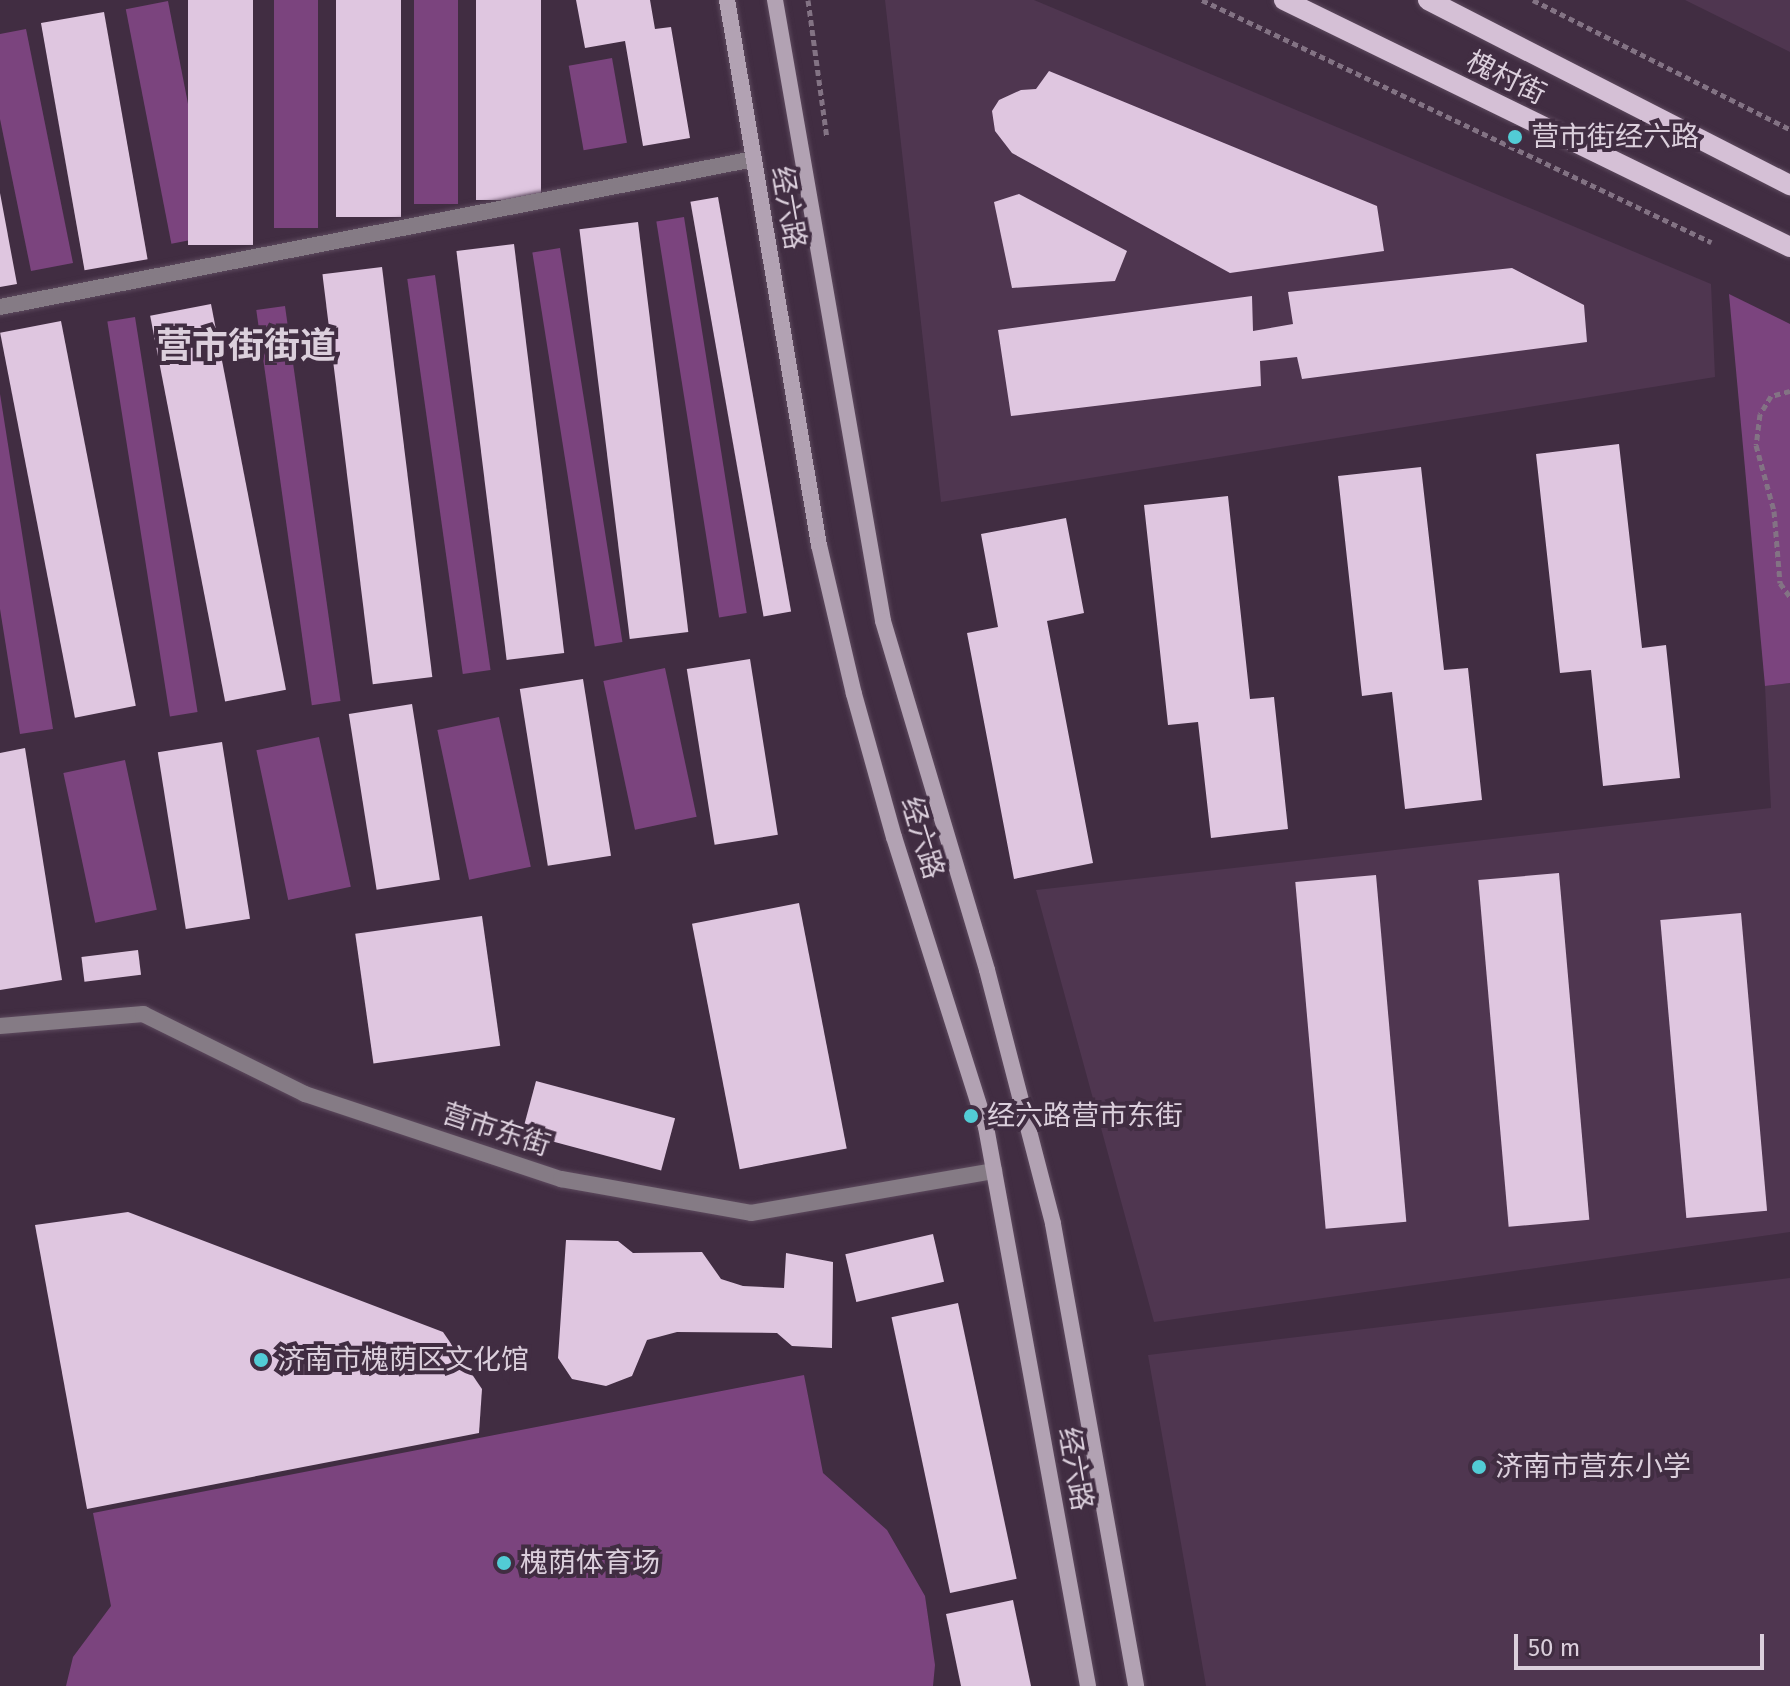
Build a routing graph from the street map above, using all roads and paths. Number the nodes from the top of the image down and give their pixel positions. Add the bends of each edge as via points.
1 (727, 0) edge
2 (775, 0) edge
3 (1202, 0) edge
4 (1284, 0) edge
5 (1428, 0) edge
6 (1533, 0) edge
7 (1790, 129) edge
8 (754, 159) junction
9 (1790, 185) edge
10 (1719, 245) dead end
11 (1790, 247) edge
12 (0, 307) edge
13 (1790, 391) edge
14 (1790, 597) edge
15 (0, 1026) edge
16 (994, 1171) junction
17 (1088, 1686) edge
18 (1136, 1686) edge

1 - 8 main road, 经六路
2 - 18 main road, 经六路 via 883,621 987,970 1053,1224
3 - 10 path
4 - 11 main road, 槐村街
5 - 9 main road, 槐村街
6 - 7 path
8 - 12 street
8 - 16 main road, 经六路 via 819,545 894,837 986,1127
13 - 14 path via 1771,396 1760,414 1756,445 1774,511 1780,583
15 - 16 street, 营市东街 via 143,1014 305,1094 561,1179 751,1213
16 - 17 main road, 经六路

